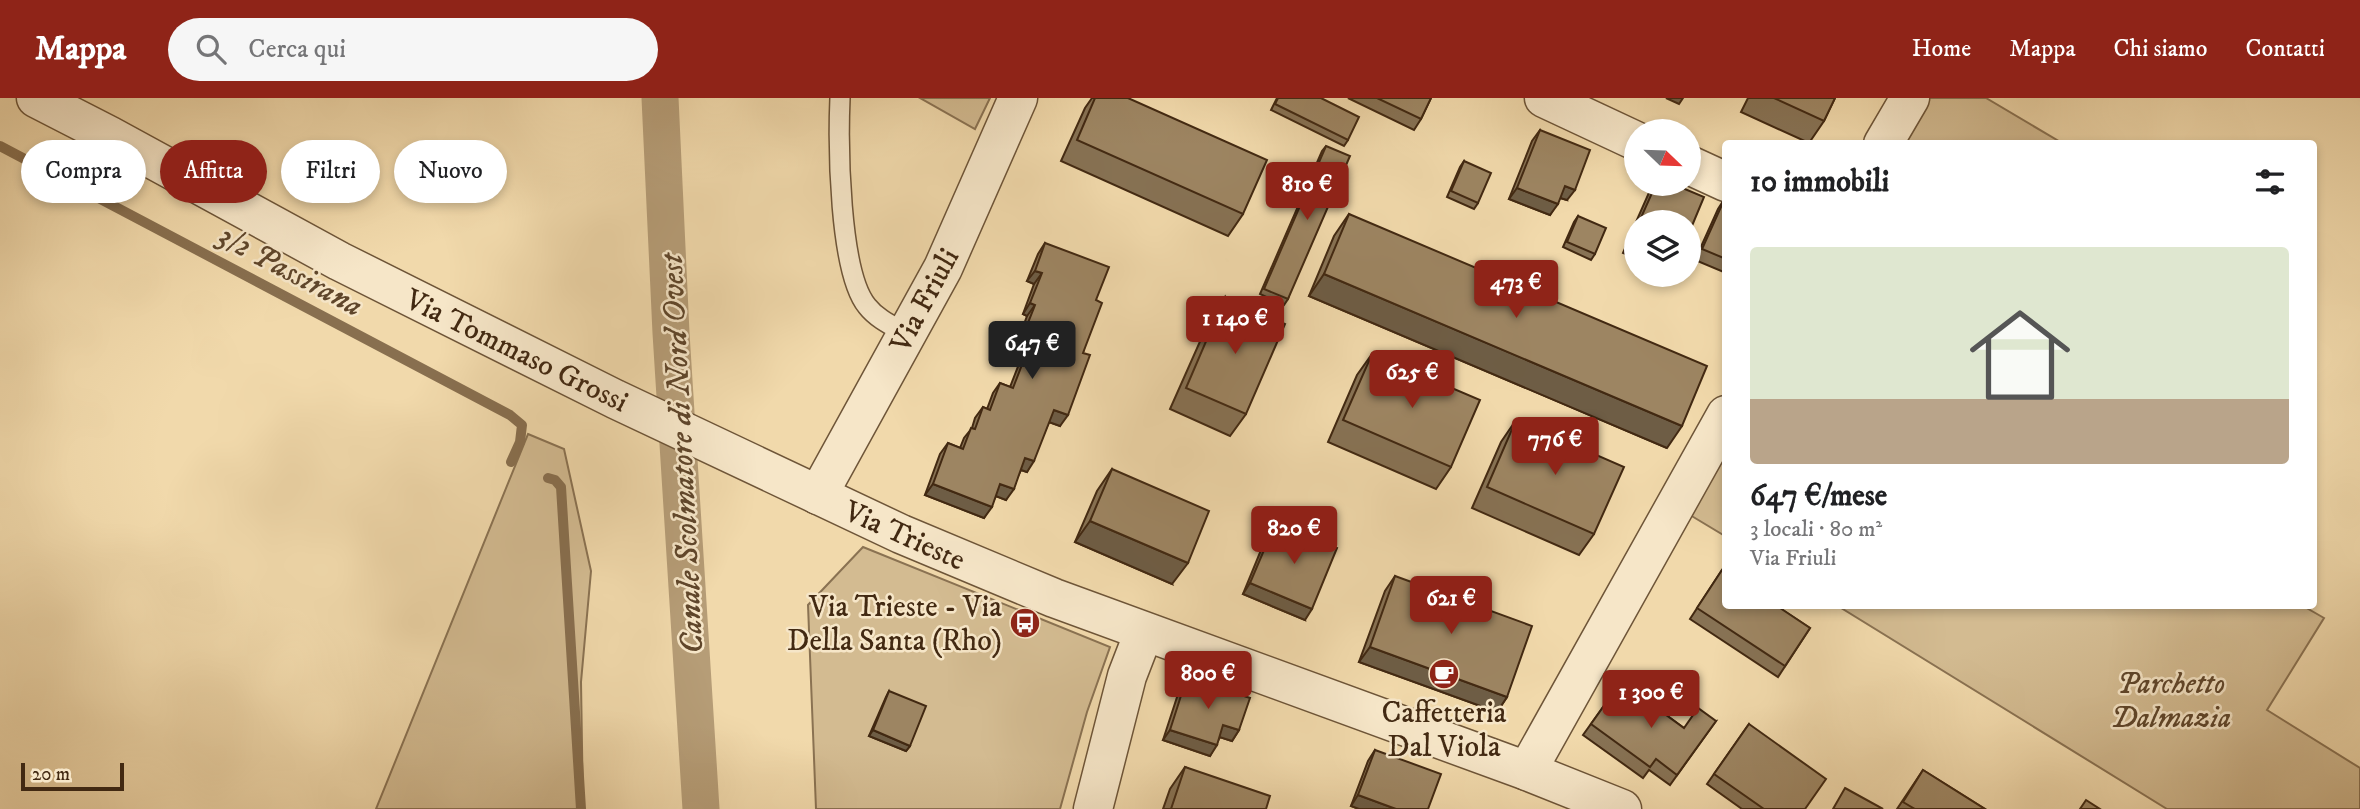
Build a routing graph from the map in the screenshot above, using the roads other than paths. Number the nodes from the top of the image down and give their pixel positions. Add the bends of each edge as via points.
1 (36, 98) edge
2 (840, 98) edge
3 (1018, 98) edge
4 (1544, 98) edge
5 (1910, 98) edge
6 (1624, 135) edge
7 (1885, 140) edge
8 (1701, 171) edge
9 (1722, 180) edge
10 (907, 334) junction
11 (1722, 422) edge
12 (818, 495) junction
13 (1144, 632) junction
14 (1527, 771) junction
15 (1093, 809) edge
16 (1622, 809) edge

1 - 12 street, Via Tommaso Grossi via 339,261
2 - 10 lane via 843,219 856,290 875,314
3 - 10 street, Via Friuli via 959,234
4 - 6 street
5 - 7 street
8 - 9 street
10 - 12 street, Via Friuli
11 - 14 street
12 - 13 street, Via Trieste via 983,569
13 - 14 street, Via Trieste
13 - 15 street via 1127,676
14 - 16 street, Via Trieste

